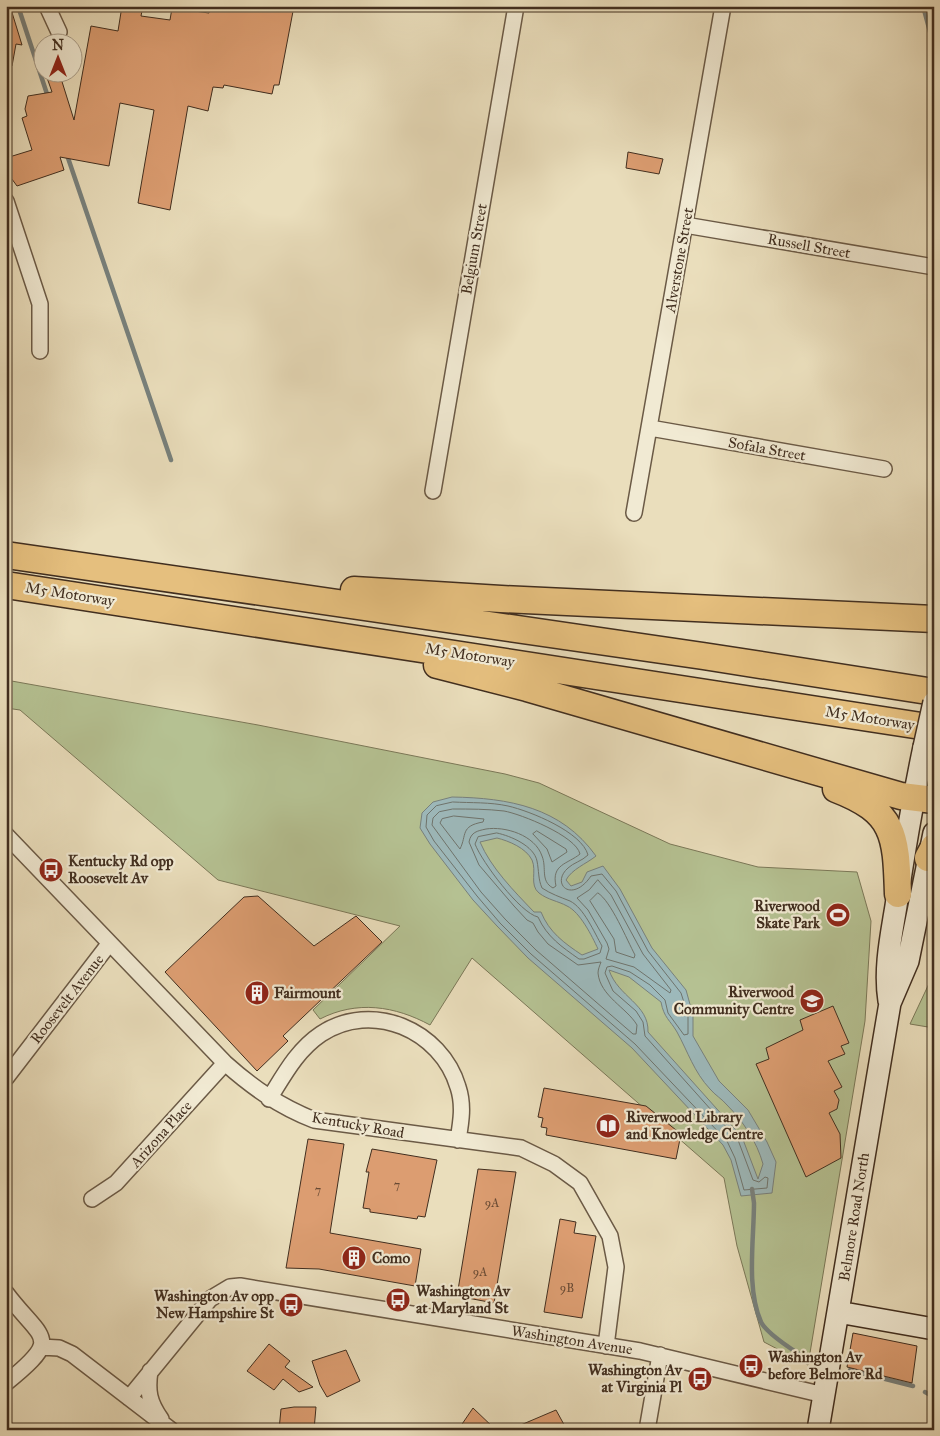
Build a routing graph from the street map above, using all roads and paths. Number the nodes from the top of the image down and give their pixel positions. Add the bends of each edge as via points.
1 (47, 6) edge
2 (516, 6) edge
3 (723, 6) edge
4 (59, 32) dead end
5 (6, 201) edge
6 (685, 225) junction
7 (934, 267) edge
8 (40, 351) dead end
9 (650, 428) junction
10 (884, 469) dead end
11 (433, 491) dead end
12 (634, 513) dead end
13 (6, 555) edge
14 (146, 575) junction
15 (6, 584) edge
16 (219, 617) junction
17 (934, 619) edge
18 (934, 692) edge
19 (934, 702) edge
20 (929, 737) edge
21 (742, 752) junction
22 (924, 800) edge
23 (934, 833) edge
24 (6, 836) edge
25 (931, 853) edge
26 (898, 894) junction
27 (109, 944) junction
28 (890, 1004) junction
29 (225, 1063) junction
30 (6, 1078) edge
31 (269, 1099) junction
32 (458, 1140) junction
33 (92, 1199) dead end
34 (6, 1292) edge
35 (838, 1312) junction
36 (934, 1329) edge
37 (606, 1346) junction
38 (41, 1347) junction
39 (660, 1355) junction
40 (150, 1371) junction
41 (6, 1384) edge
42 (824, 1396) junction
43 (129, 1398) junction
44 (168, 1427) edge
45 (647, 1430) edge
46 (818, 1430) edge

1 - 4 street
2 - 11 street, Belgium Street
3 - 6 street, Alverstone Street
5 - 8 street via 40,304
6 - 7 street, Russell Street
6 - 9 street, Alverstone Street
9 - 10 street, Sofala Street
9 - 12 street, Alverstone Street
13 - 14 highway, M5 Motorway
14 - 17 highway via 463,597
14 - 18 highway, M5 Motorway
15 - 16 highway, M5 Motorway
16 - 20 highway, M5 Motorway
16 - 21 highway via 518,686
19 - 20 main road, Belmore Road North, bridge
20 - 22 main road, Belmore Road North
21 - 22 highway
21 - 26 highway via 861,800 884,819 895,842
22 - 26 main road, Belmore Road North
23 - 25 main road, Belmore Road North
24 - 27 street, Kentucky Road
25 - 28 main road, Belmore Road North via 908,961
26 - 28 main road, Belmore Road North via 886,981
27 - 29 street, Kentucky Road
27 - 30 street, Roosevelt Avenue
28 - 35 main road, Belmore Road North
29 - 31 street, Kentucky Road
29 - 33 street, Arizona Place via 116,1183
31 - 32 street, Kentucky Road via 314,1120
31 - 32 street via 297,1056 320,1034 347,1022 390,1022 419,1034 448,1063 461,1099
32 - 37 street, Kentucky Road via 521,1148 554,1164 580,1183 610,1236 616,1267
34 - 38 street via 38,1329
35 - 36 main road
35 - 42 main road, Belmore Road North
37 - 39 street, Washington Avenue
37 - 40 street, Washington Avenue via 240,1286 230,1287 210,1299
38 - 41 street via 29,1365
38 - 43 street via 59,1348 72,1354
39 - 42 street, Washington Avenue
39 - 45 street
40 - 43 street, Washington Avenue
40 - 44 street via 149,1397
42 - 46 main road, Belmore Road North
43 - 44 street

